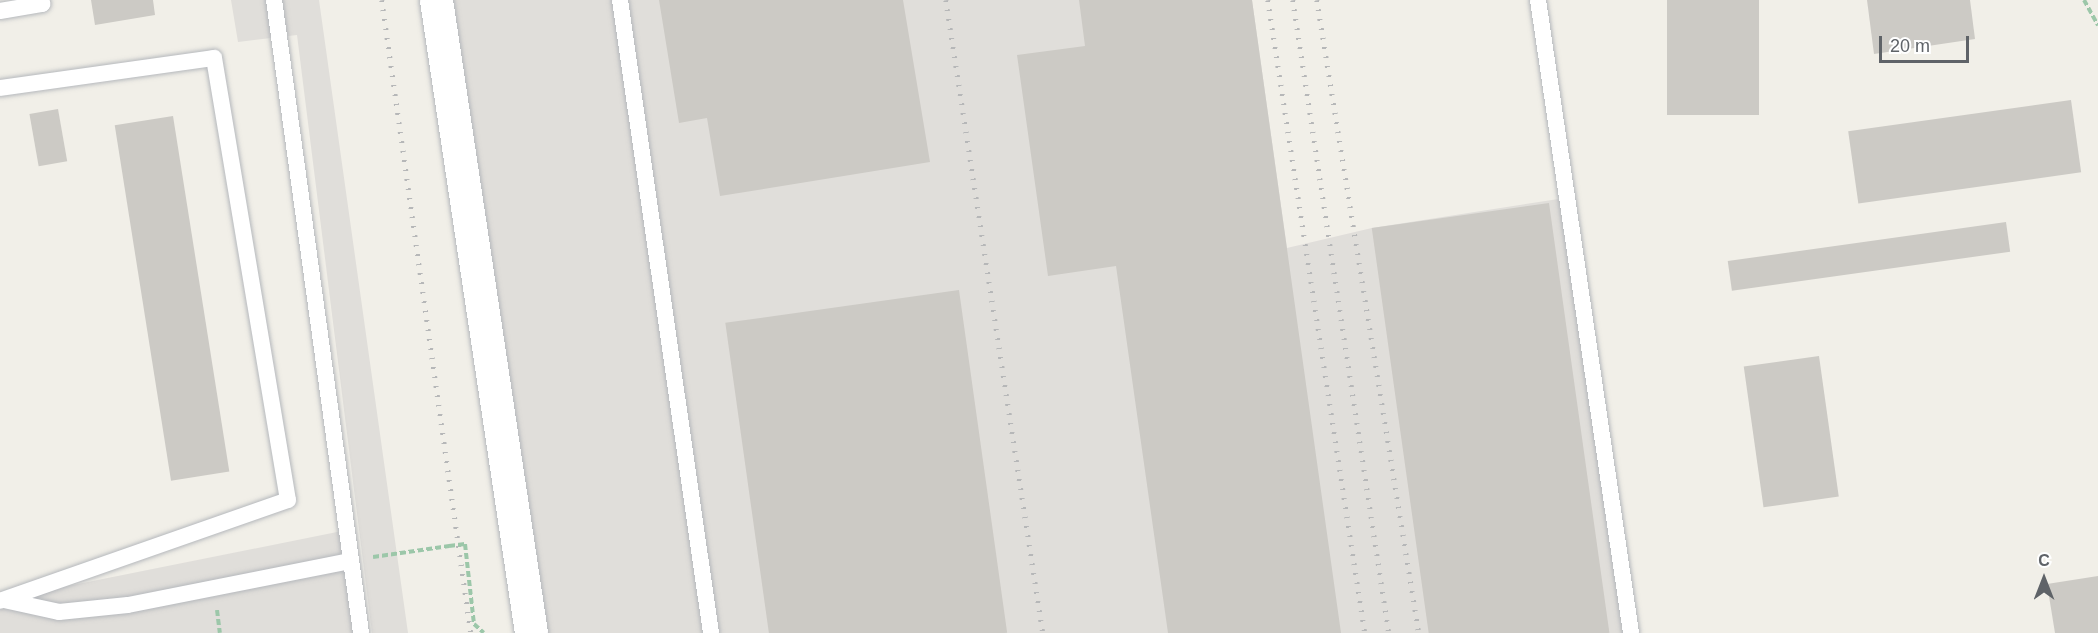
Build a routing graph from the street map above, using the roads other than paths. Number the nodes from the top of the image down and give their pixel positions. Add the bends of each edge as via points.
1 (41, 0) edge
2 (274, 0) edge
3 (436, 0) edge
4 (620, 0) edge
5 (1538, 0) edge
6 (0, 11) edge
7 (0, 88) edge
8 (351, 561) junction
9 (2, 600) edge
10 (361, 633) edge
11 (531, 633) edge
12 (711, 633) edge
13 (1631, 633) edge

1 - 6 lane via 42,4
2 - 8 lane
3 - 11 street
4 - 12 lane
5 - 13 lane
7 - 9 lane via 214,58 288,500
8 - 9 lane via 128,605 59,612
8 - 10 lane

